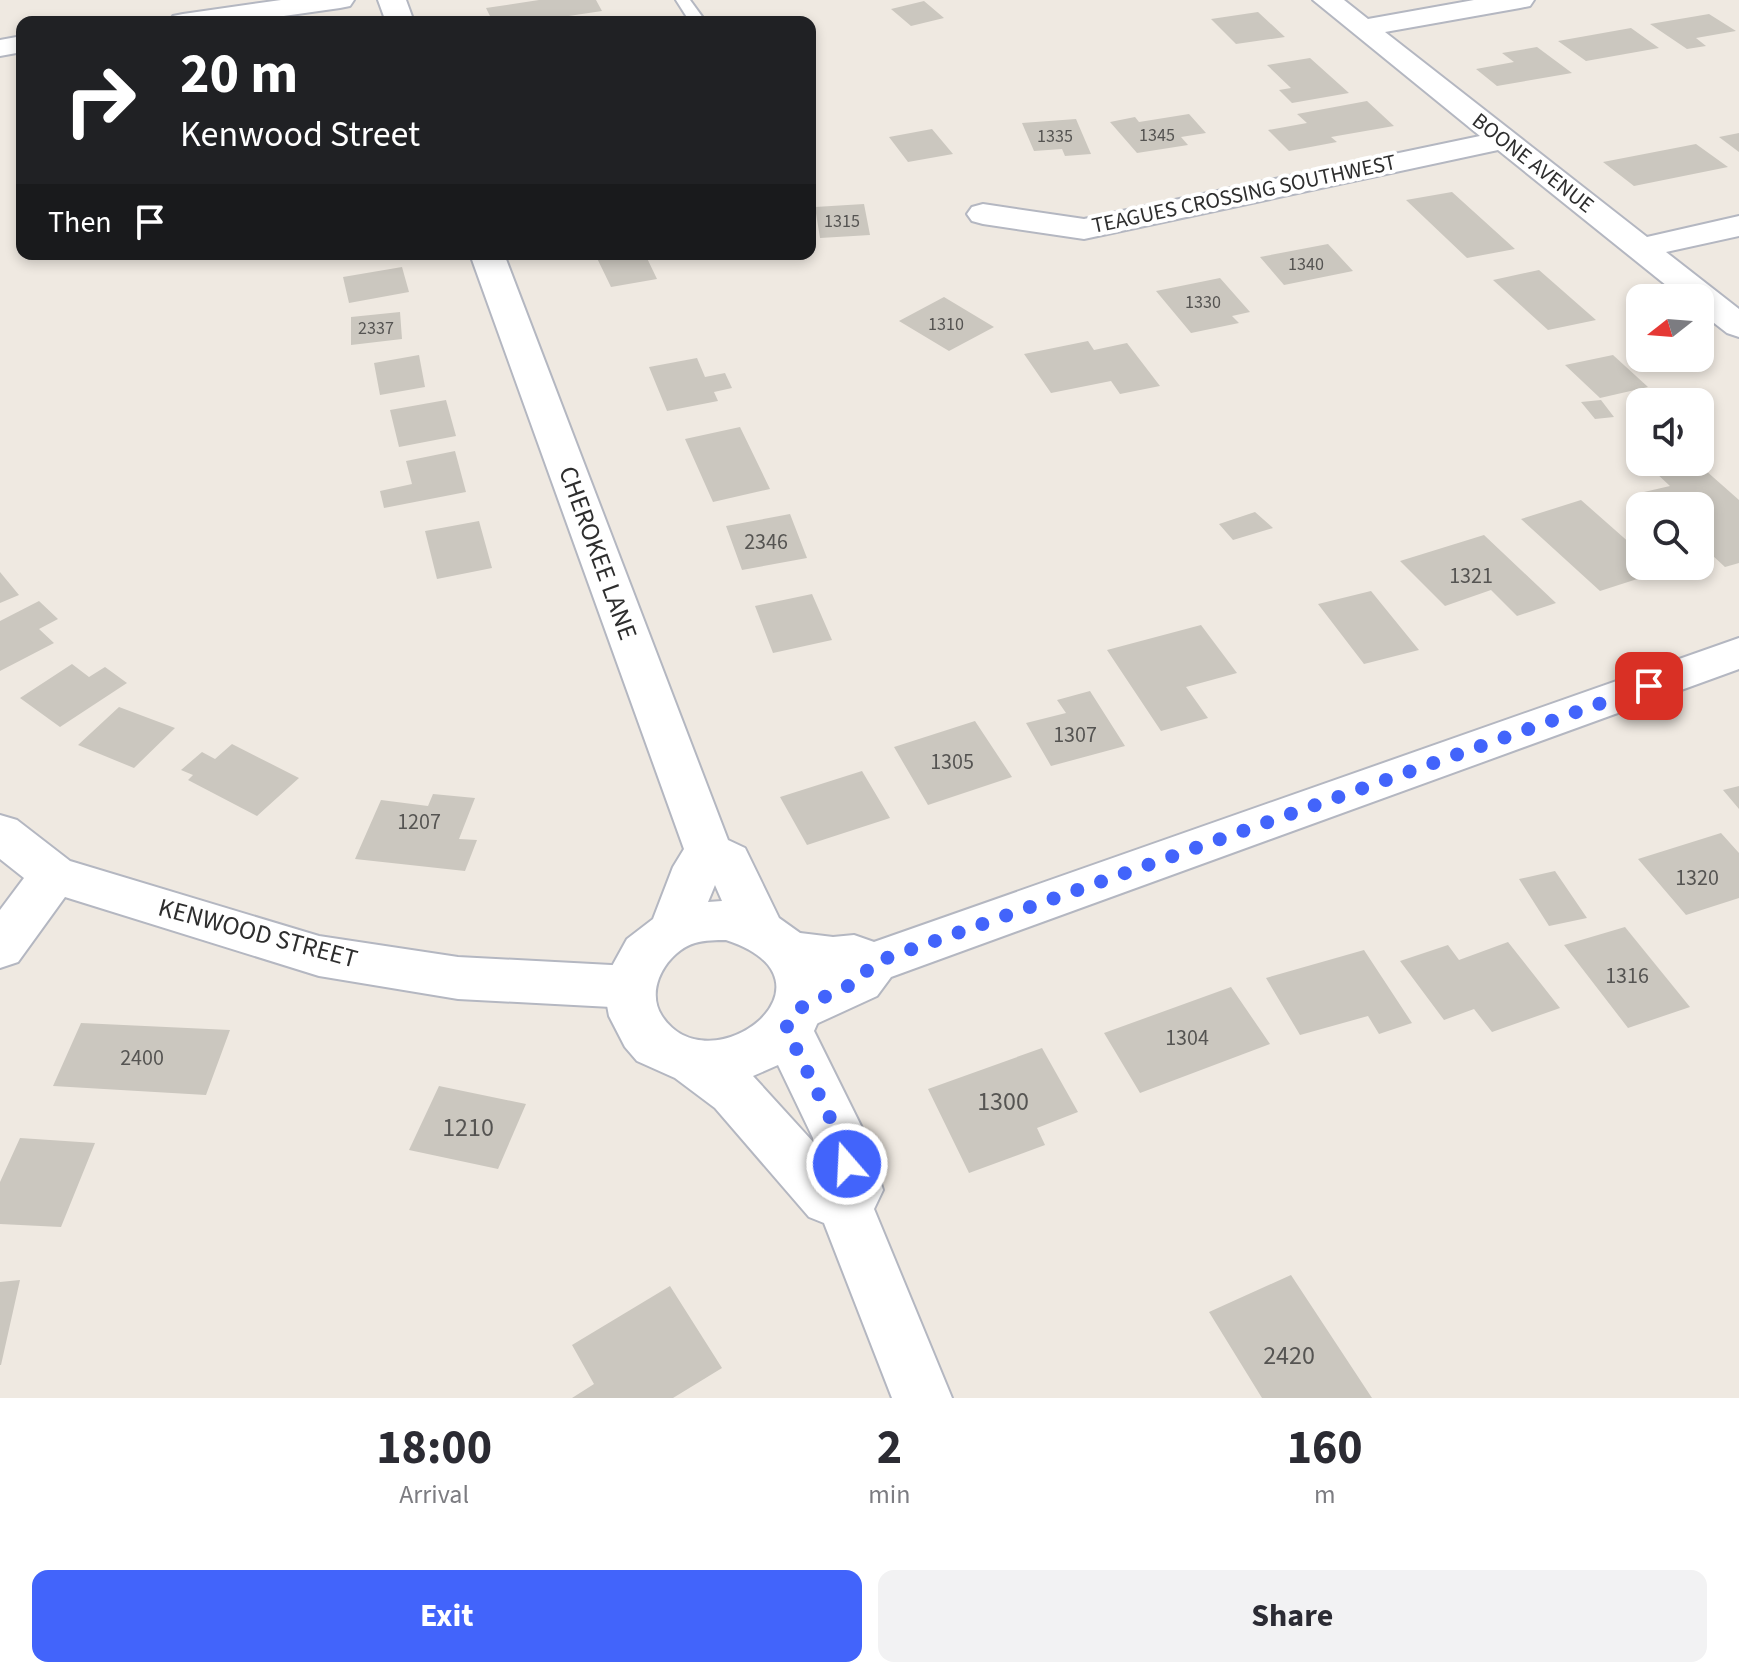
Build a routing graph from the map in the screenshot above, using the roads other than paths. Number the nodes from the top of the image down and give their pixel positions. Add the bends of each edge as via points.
1 (340, 0) edge
2 (1327, 0) edge
3 (1520, 0) edge
4 (226, 16) edge
5 (1362, 28) junction
6 (1504, 140) junction
7 (983, 214) dead end
8 (1739, 226) edge
9 (1640, 248) junction
10 (489, 260) edge
11 (1739, 326) edge
12 (1739, 653) edge
13 (0, 833) edge
14 (709, 852) junction
15 (54, 875) junction
16 (673, 931) junction
17 (776, 940) junction
18 (0, 948) edge
19 (873, 963) junction
20 (630, 987) junction
21 (792, 1018) junction
22 (692, 1061) junction
23 (845, 1206) junction
24 (922, 1398) edge

1 - 4 street
2 - 5 street, BOONE AVENUE
3 - 5 street
5 - 6 street, BOONE AVENUE
6 - 7 street, TEAGUES CROSSING SOUTHWEST via 1084,229
6 - 9 street, BOONE AVENUE
8 - 9 street
9 - 11 street, BOONE AVENUE
10 - 14 street, CHEROKEE LANE
12 - 19 street
13 - 15 street, KENWOOD STREET
14 - 16 street via 697,867
14 - 17 street, CHEROKEE LANE via 728,861
15 - 18 street
15 - 20 street, KENWOOD STREET via 319,956 458,978
16 - 17 street via 726,920
16 - 20 street via 637,965
17 - 19 street
17 - 21 street via 801,973 803,995
19 - 21 street via 859,981
20 - 22 street via 631,1012 643,1034 664,1051
21 - 22 street via 777,1040 752,1055 722,1063
21 - 23 street via 855,1190
22 - 23 street via 734,1092 829,1199
23 - 24 street

